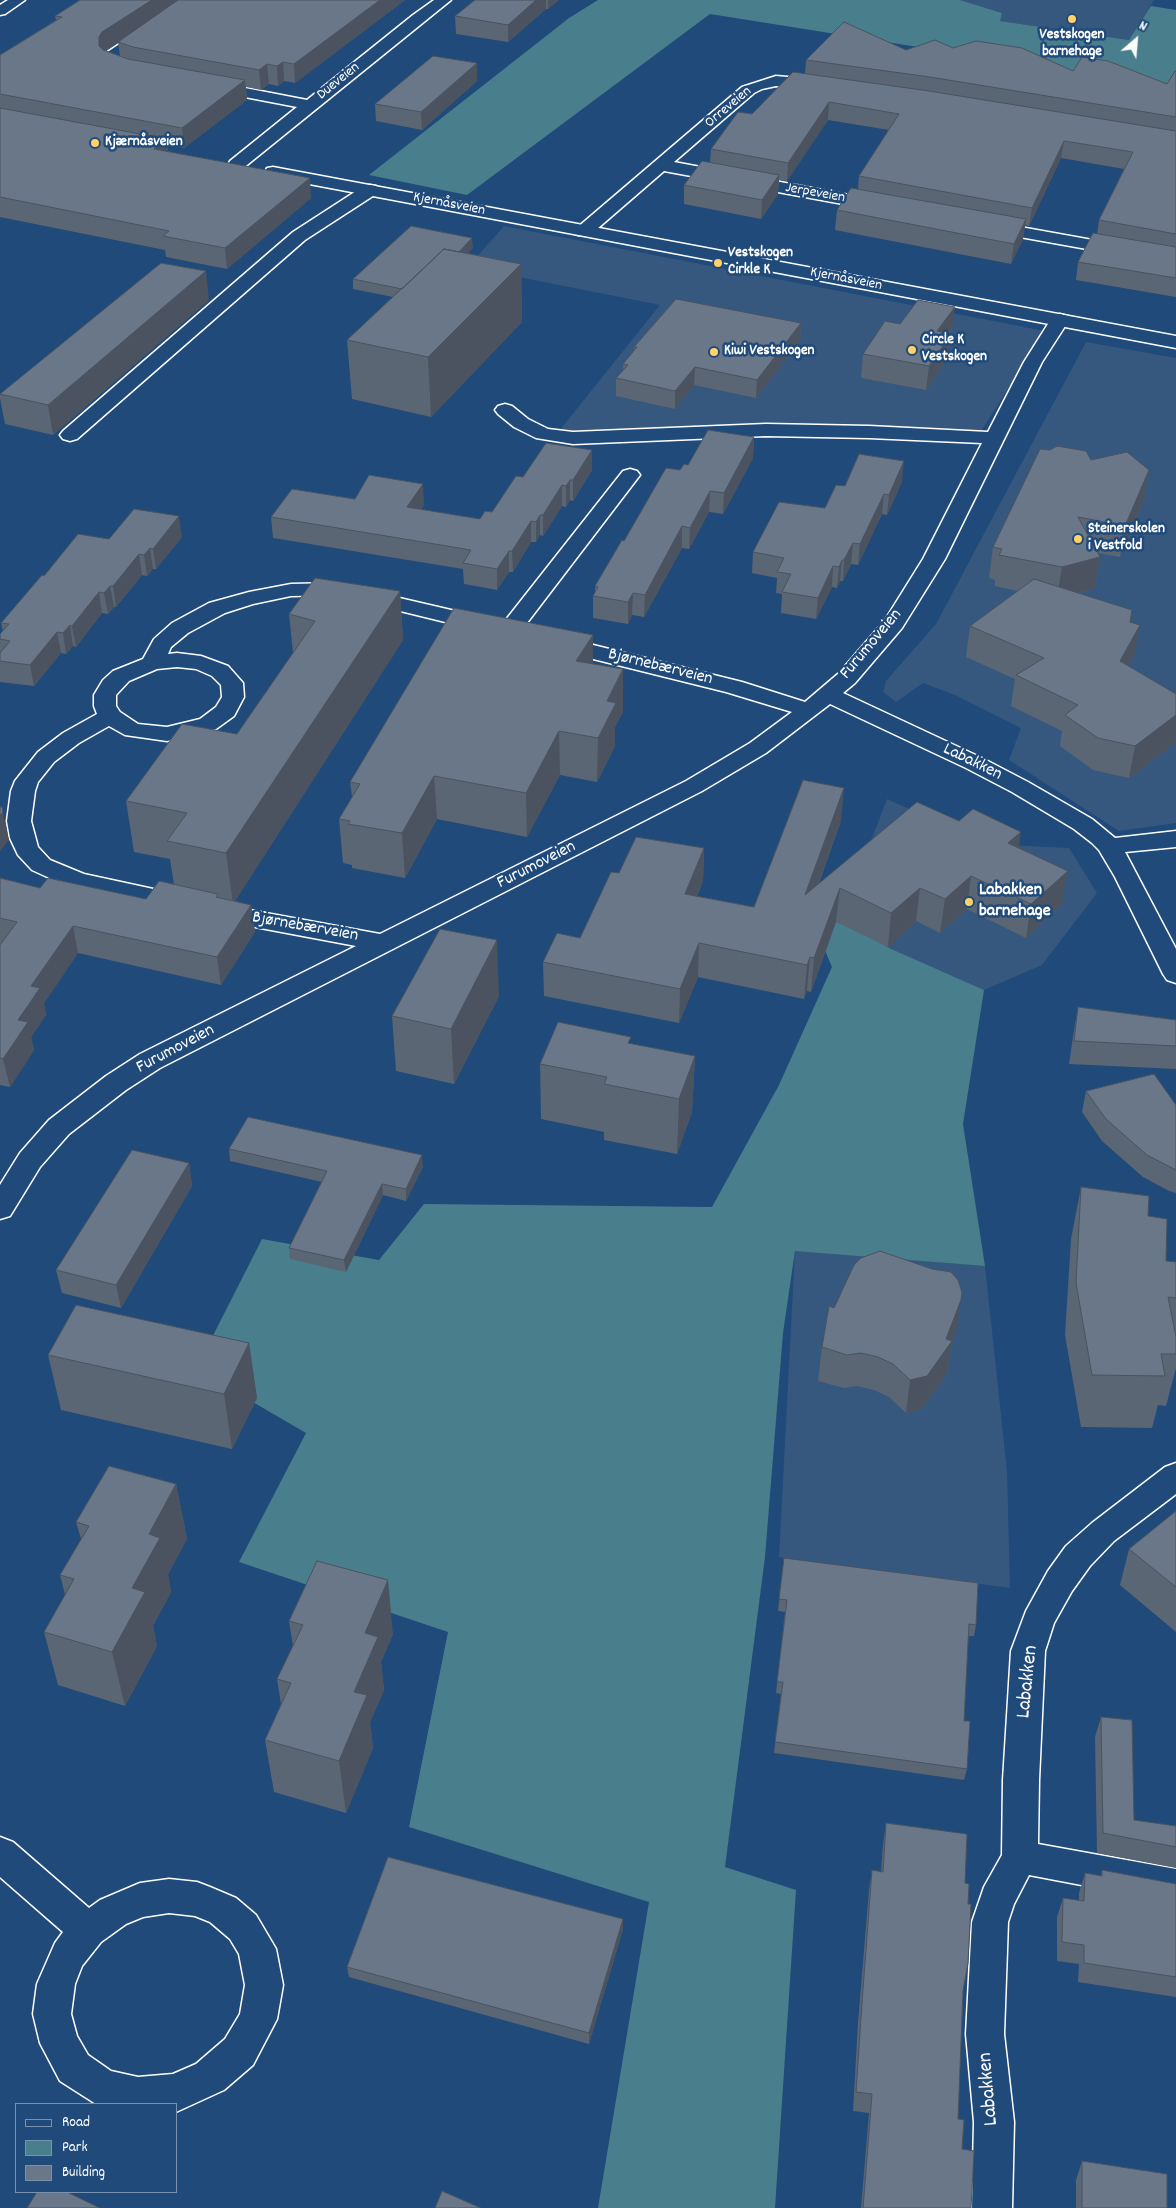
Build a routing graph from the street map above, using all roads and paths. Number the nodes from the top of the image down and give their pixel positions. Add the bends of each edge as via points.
1 (18, 0) edge
2 (196, 0) edge
3 (444, 0) edge
4 (0, 11) edge
5 (151, 76) edge
6 (190, 83) edge
7 (838, 87) edge
8 (310, 105) junction
9 (217, 161) edge
10 (236, 165) junction
11 (661, 165) junction
12 (370, 190) junction
13 (902, 210) edge
14 (970, 222) edge
15 (584, 231) junction
16 (1176, 260) edge
17 (1060, 320) junction
18 (1176, 342) edge
19 (505, 410) dead end
20 (70, 435) dead end
21 (994, 438) junction
22 (630, 475) dead end
23 (525, 635) junction
24 (152, 663) junction
25 (818, 702) junction
26 (110, 716) junction
27 (1176, 839) edge
28 (1109, 846) junction
29 (383, 943) junction
30 (1176, 974) edge
31 (0, 1209) edge
32 (1176, 1476) edge
33 (0, 1854) edge
34 (1020, 1857) junction
35 (1176, 1886) edge
36 (88, 1930) junction
37 (992, 2208) edge

1 - 4 street
2 - 5 street via 110,58 111,64 118,69
3 - 8 street, Dueveien
6 - 8 street
7 - 11 street, Orreveien via 783,80 756,86
8 - 10 street, Dueveien
9 - 10 street, Kjernåsveien
10 - 12 street, Kjernåsveien
11 - 13 street, Jerpeveien
11 - 15 street, Orreveien
12 - 15 street, Kjernåsveien
12 - 20 street via 299,236
14 - 16 street
15 - 17 street, Kjernåsveien
17 - 18 street, Kjernåsveien
17 - 21 street, Furumoveien via 1032,362
19 - 21 street via 543,434 573,438 766,430
21 - 25 street, Furumoveien via 934,559 894,623 865,658
22 - 23 street
23 - 24 street, Bjørnebærveien via 360,594 334,589 291,590 248,598 198,617 162,644
23 - 25 street, Bjørnebærveien via 734,687
24 - 26 street via 121,676 111,685 105,695 105,706
24 - 26 street via 177,660 201,663 220,671 232,682 234,697 220,716 185,732 141,732 120,724
25 - 28 street, Labakken via 974,763 1083,824
25 - 29 street, Furumoveien via 758,748 694,786
26 - 29 street, Bjørnebærveien via 71,738 46,757 26,781 19,821 22,838 27,850 41,865 76,880 130,893
27 - 28 street
28 - 30 street, Labakken
29 - 31 street, Furumoveien via 150,1061 116,1083 53,1134 30,1160
32 - 34 street, Labakken via 1103,1532 1078,1556 1038,1621 1028,1650
33 - 36 street
34 - 35 street
34 - 37 street, Labakken via 997,1899 990,1922 985,2034 994,2122
36 - 36 street via 68,1955 56,1984 52,2014 59,2043 74,2068 103,2088 138,2096 175,2093 210,2077 239,2052 258,2019 264,1985 257,1949 243,1927 223,1910 198,1899 160,1897 140,1900 112,1912

